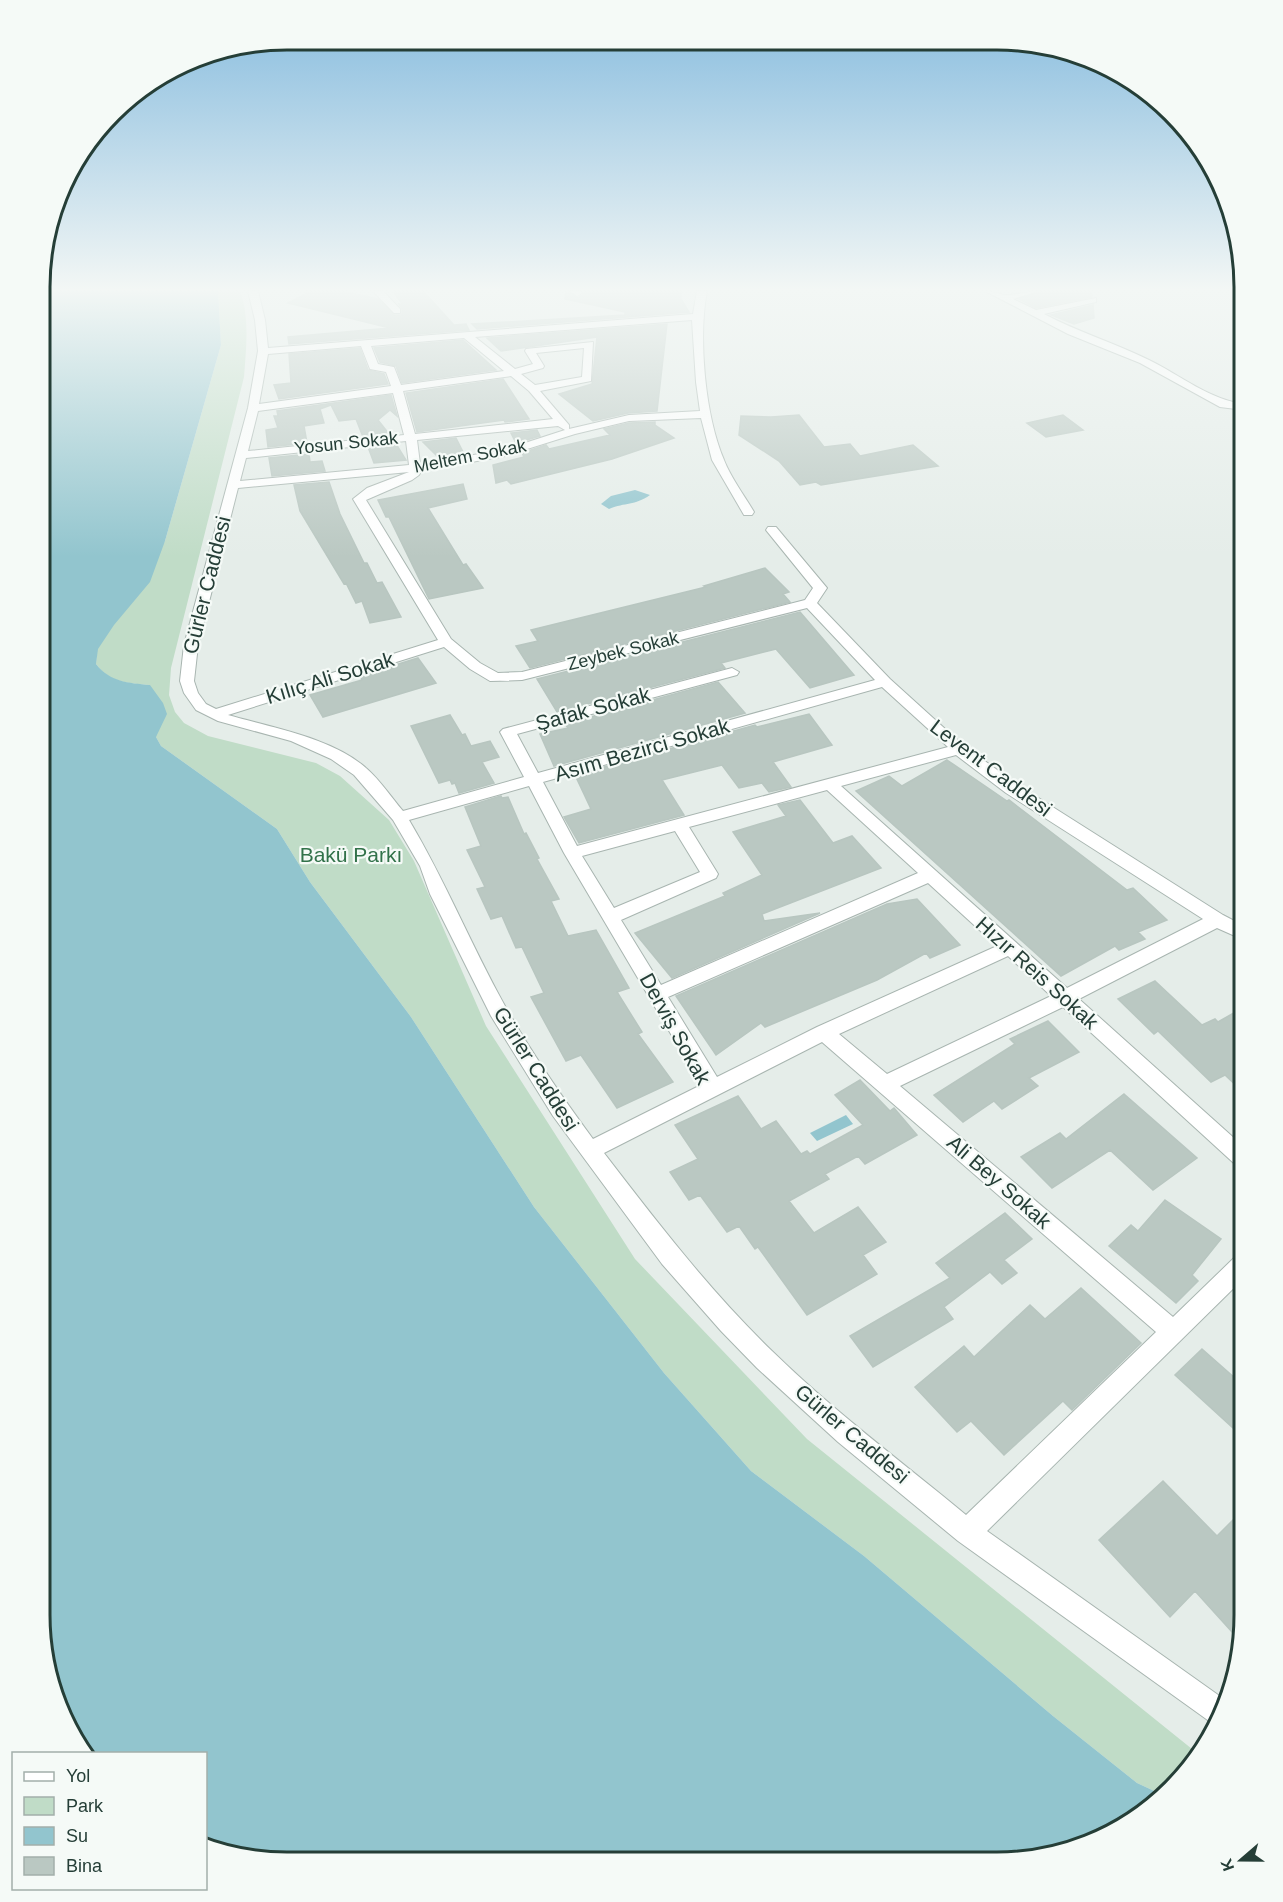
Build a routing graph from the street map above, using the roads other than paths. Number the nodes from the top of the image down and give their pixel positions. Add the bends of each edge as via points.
1 (258, 380) edge
2 (394, 380) edge
3 (463, 380) edge
4 (521, 380) edge
5 (582, 380) edge
6 (701, 380) edge
7 (1178, 380) edge
8 (397, 389) junction
9 (533, 389) junction
10 (1234, 406) edge
11 (253, 408) junction
12 (706, 414) junction
13 (560, 422) junction
14 (571, 432) junction
15 (409, 436) junction
16 (240, 455) junction
17 (415, 468) junction
18 (231, 485) junction
19 (748, 512) dead end
20 (772, 530) dead end
21 (810, 603) junction
22 (446, 642) junction
23 (732, 672) dead end
24 (885, 682) junction
25 (214, 714) junction
26 (959, 749) junction
27 (532, 781) junction
28 (831, 785) junction
29 (399, 817) junction
30 (680, 825) junction
31 (572, 853) junction
32 (930, 875) junction
33 (611, 918) junction
34 (1217, 920) junction
35 (1234, 929) edge
36 (1010, 948) junction
37 (657, 994) junction
38 (1065, 998) junction
39 (824, 1032) junction
40 (885, 1084) junction
41 (713, 1088) junction
42 (589, 1151) junction
43 (1234, 1151) edge
44 (1234, 1273) edge
45 (1173, 1332) junction
46 (967, 1532) junction
47 (1214, 1709) edge

1 - 11 street, Gürler Caddesi
2 - 8 street
3 - 8 street
4 - 9 street
5 - 9 street
6 - 12 street
7 - 10 street via 1224,405
8 - 11 street
8 - 15 street
9 - 13 street
11 - 16 street, Gürler Caddesi
12 - 14 street, Meltem Sokak via 629,418
12 - 19 street via 718,460
13 - 14 street
13 - 15 street, Yosun Sokak
14 - 17 street, Meltem Sokak via 505,453
15 - 16 street, Yosun Sokak
15 - 17 street
16 - 18 street, Gürler Caddesi
17 - 18 street, Meltem Sokak
17 - 22 street, Zeybek Sokak via 408,479 365,493 359,499
18 - 25 street, Gürler Caddesi via 186,673 191,693 201,707
20 - 21 street via 820,588
21 - 22 street, Zeybek Sokak via 522,676 495,678
21 - 24 street, Levent Caddesi
22 - 25 street, Kılıç Ali Sokak
23 - 27 street, Şafak Sokak via 508,732
24 - 26 street, Levent Caddesi
24 - 27 street, Asım Bezirci Sokak
25 - 29 street, Gürler Caddesi via 296,738 336,756 360,771
26 - 28 street
26 - 34 street, Levent Caddesi via 1012,789
27 - 29 street, Asım Bezirci Sokak
27 - 31 street, Derviş Sokak
28 - 30 street
28 - 32 street, Hızır Reis Sokak
29 - 42 street, Gürler Caddesi via 428,866 498,1011
30 - 31 street
30 - 33 street via 710,874
31 - 33 street, Derviş Sokak
32 - 36 street, Hızır Reis Sokak
32 - 37 street
33 - 37 street, Derviş Sokak
34 - 35 street, Levent Caddesi
34 - 38 street
36 - 38 street, Hızır Reis Sokak
36 - 39 street
37 - 41 street, Derviş Sokak
38 - 40 street
38 - 43 street, Hızır Reis Sokak
39 - 40 street, Ali Bey Sokak
39 - 41 street
40 - 45 street, Ali Bey Sokak
41 - 42 street, Derviş Sokak
42 - 46 street, Gürler Caddesi via 670,1257 765,1360
44 - 45 street
45 - 46 street
46 - 47 street, Gürler Caddesi

